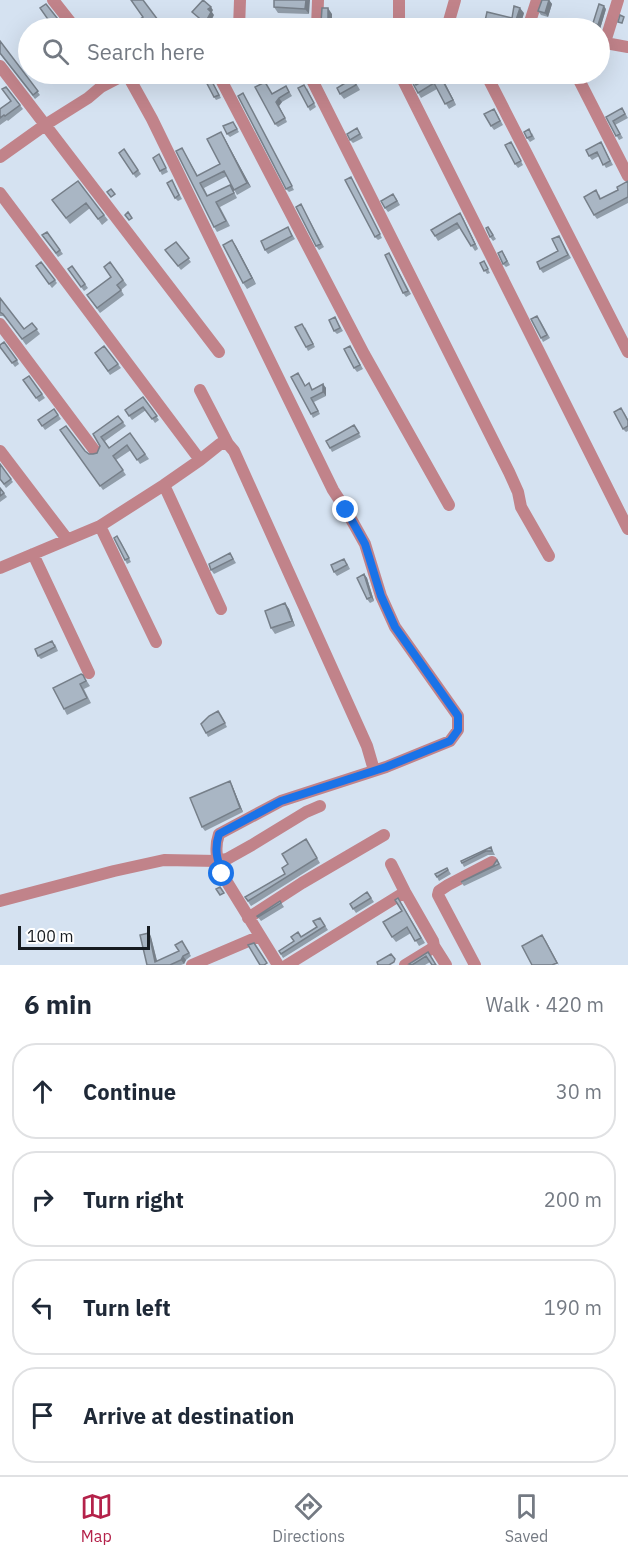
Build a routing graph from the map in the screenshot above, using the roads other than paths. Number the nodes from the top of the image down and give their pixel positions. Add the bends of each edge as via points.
1 (53, 0) edge
2 (240, 0) edge
3 (318, 0) edge
4 (399, 0) edge
5 (455, 0) edge
6 (537, 0) edge
7 (618, 0) edge
8 (67, 18) edge
9 (239, 18) edge
10 (317, 18) edge
11 (399, 18) edge
12 (450, 18) edge
13 (531, 18) edge
14 (610, 21) edge
15 (610, 44) edge
16 (628, 47) edge
17 (0, 66) edge
18 (102, 84) edge
19 (107, 84) edge
20 (132, 84) edge
21 (223, 84) edge
22 (314, 84) edge
23 (405, 84) edge
24 (491, 84) edge
25 (581, 84) edge
26 (101, 87) junction
27 (45, 125) junction
28 (0, 157) edge
29 (628, 176) edge
30 (0, 193) edge
31 (0, 324) edge
32 (219, 352) dead end
33 (628, 352) edge
34 (200, 390) dead end
35 (228, 444) junction
36 (0, 451) edge
37 (95, 451) edge
38 (200, 460) junction
39 (164, 485) junction
40 (449, 505) dead end
41 (100, 526) junction
42 (628, 528) edge
43 (67, 538) junction
44 (33, 554) junction
45 (549, 556) dead end
46 (0, 568) edge
47 (221, 609) dead end
48 (156, 642) dead end
49 (89, 673) dead end
50 (374, 770) junction
51 (320, 806) dead end
52 (384, 835) dead end
53 (217, 861) junction
54 (492, 862) dead end
55 (391, 864) dead end
56 (405, 892) junction
57 (0, 901) edge
58 (248, 918) junction
59 (260, 936) junction
60 (434, 946) junction
61 (192, 965) edge
62 (278, 965) edge
63 (287, 965) edge
64 (405, 965) edge
65 (446, 965) edge
66 (475, 965) edge

1 - 8 street
2 - 9 street
3 - 10 street
4 - 11 street
5 - 12 street
6 - 13 street
7 - 14 street
15 - 16 street
17 - 27 street
18 - 26 street
19 - 26 street
20 - 50 street via 333,490 365,544 395,627 458,716 458,730 450,741
21 - 40 street via 364,354
22 - 45 street via 514,482 521,507
23 - 42 street
24 - 33 street
25 - 29 street
26 - 27 street
27 - 28 street
27 - 32 street
30 - 38 street
31 - 37 street
34 - 35 street
35 - 38 street via 220,444
35 - 50 street via 367,746
36 - 43 street
38 - 39 street
39 - 41 street
39 - 47 street
41 - 43 street
41 - 48 street
43 - 44 street
44 - 46 street
44 - 49 street
50 - 53 street via 281,801 219,834
51 - 53 street
52 - 58 street
53 - 57 street via 164,860
53 - 58 street
54 - 66 street via 448,885 438,895
55 - 56 street
56 - 60 street
56 - 63 street
58 - 59 street
59 - 61 street
59 - 62 street
60 - 64 street
60 - 65 street

